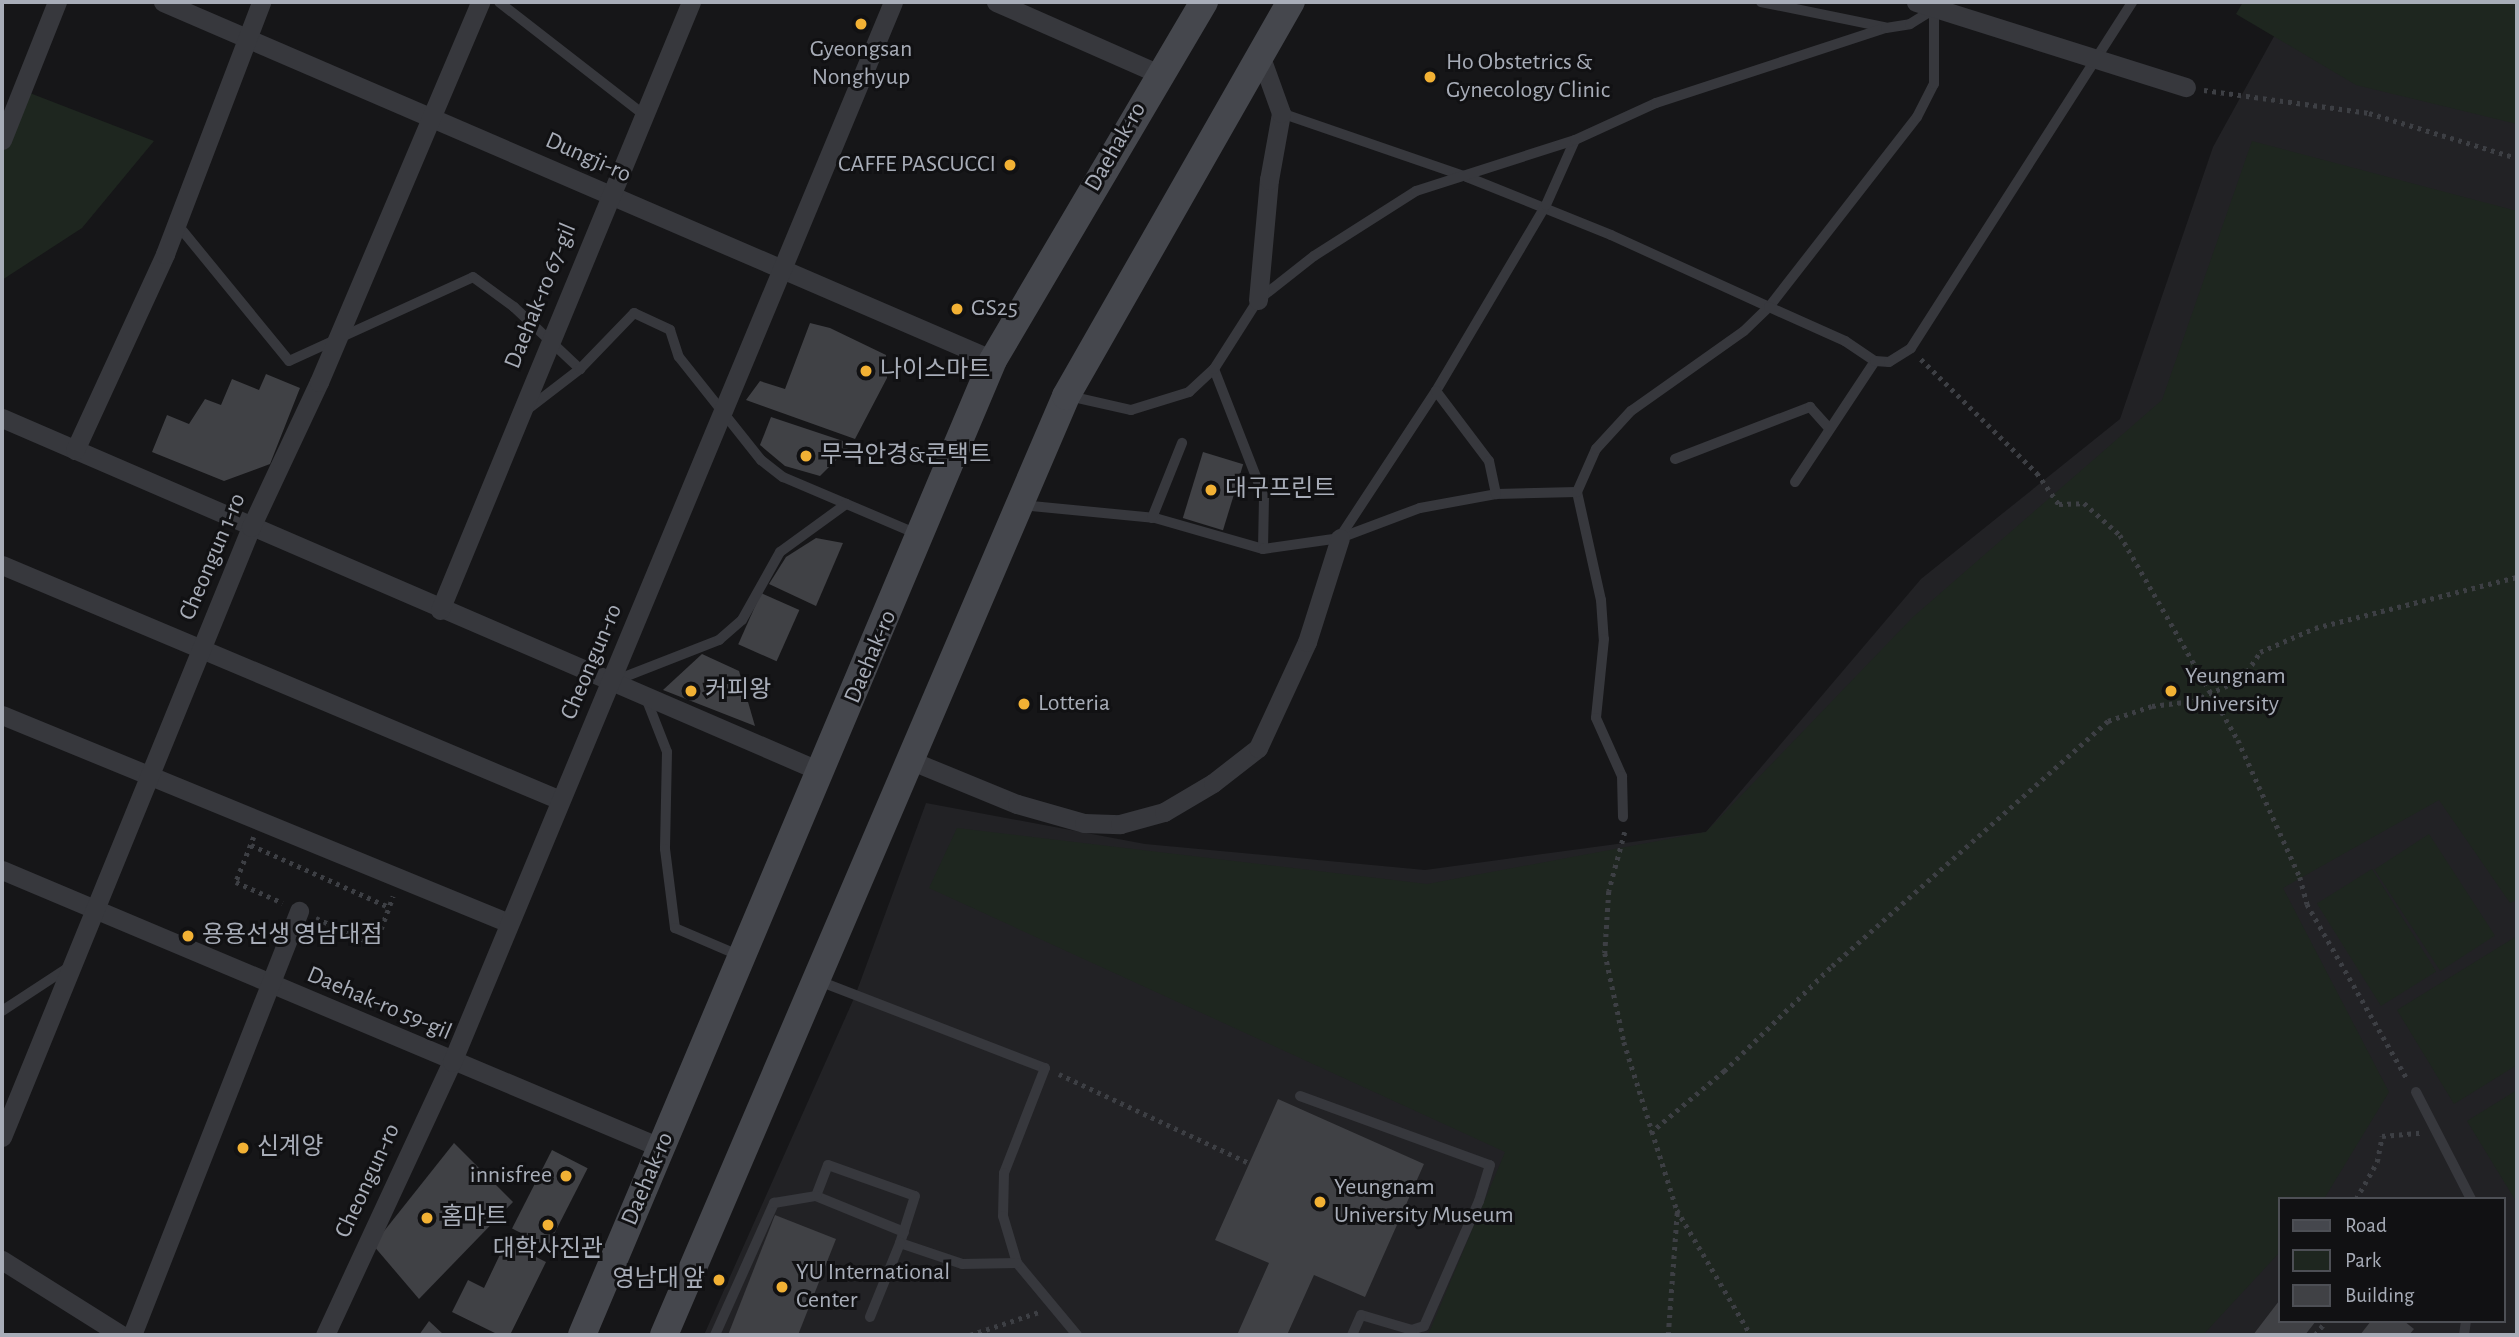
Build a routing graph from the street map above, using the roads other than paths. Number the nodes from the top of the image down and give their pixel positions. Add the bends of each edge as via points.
1 (57, 2) edge
2 (163, 2) edge
3 (261, 2) edge
4 (480, 2) edge
5 (499, 2) edge
6 (691, 2) edge
7 (893, 2) edge
8 (996, 2) edge
9 (1204, 2) edge
10 (1291, 2) edge
11 (1761, 2) edge
12 (2132, 2) edge
13 (1925, 5) edge
14 (1886, 27) junction
15 (246, 37) junction
16 (1259, 52) junction
17 (2097, 56) junction
18 (1159, 74) junction
19 (2186, 87) road end
20 (1281, 113) junction
21 (643, 114) junction
22 (432, 117) junction
23 (2, 140) edge
24 (1575, 140) junction
25 (1467, 177) junction
26 (610, 194) junction
27 (1543, 209) junction
28 (176, 223) junction
29 (782, 269) junction
30 (1258, 300) junction
31 (1769, 307) junction
32 (337, 339) junction
33 (550, 341) junction
34 (993, 360) junction
35 (1875, 360) junction
36 (580, 369) junction
37 (1214, 369) junction
38 (1436, 391) junction
39 (1066, 396) junction
40 (722, 415) junction
41 (519, 416) junction
42 (2, 418) edge
43 (1828, 427) junction
44 (1182, 443) dead end
45 (75, 450) junction
46 (1675, 459) dead end
47 (1795, 482) dead end
48 (1577, 492) junction
49 (1496, 494) junction
50 (846, 504) junction
51 (1020, 505) junction
52 (1153, 518) junction
53 (251, 527) junction
54 (921, 536) junction
55 (1340, 538) junction
56 (1263, 549) junction
57 (2, 565) edge
58 (440, 610) junction
59 (201, 648) junction
60 (610, 682) junction
61 (646, 697) junction
62 (2, 715) edge
63 (912, 761) junction
64 (822, 772) junction
65 (147, 775) junction
66 (560, 800) junction
67 (1623, 817) road end
68 (2, 870) edge
69 (93, 908) junction
70 (299, 911) road end
71 (509, 923) junction
72 (742, 957) junction
73 (70, 966) junction
74 (818, 980) junction
75 (272, 985) junction
76 (2, 1010) edge
77 (452, 1062) junction
78 (2416, 1092) road end
79 (1300, 1096) dead end
80 (2, 1137) edge
81 (662, 1147) junction
82 (816, 1196) junction
83 (2470, 1197) edge
84 (904, 1232) junction
85 (900, 1242) junction
86 (2, 1260) edge
87 (1017, 1263) junction
88 (870, 1317) dead end
89 (121, 1335) edge
90 (132, 1335) edge
91 (325, 1335) edge
92 (582, 1335) edge
93 (664, 1335) edge
94 (715, 1335) edge
95 (1077, 1335) edge
96 (1352, 1335) edge

1 - 23 street
2 - 15 street, Dungji-ro
3 - 15 street
4 - 22 street, Cheongun 1-ro
5 - 21 lane
6 - 21 street, Daehak-ro 67-gil
7 - 29 street, Cheongun-ro
8 - 18 street
9 - 18 main road, Daehak-ro
10 - 16 main road
11 - 14 lane
12 - 17 lane
13 - 14 lane via 1910,24
13 - 17 street
13 - 31 lane via 1934,84 1917,117
14 - 24 lane via 1656,103
15 - 22 street, Dungji-ro
15 - 28 street
16 - 20 street
16 - 39 main road
17 - 19 street
17 - 35 lane via 1911,348 1889,362
18 - 34 main road, Daehak-ro
20 - 25 lane
20 - 30 street via 1269,180
21 - 26 street, Daehak-ro 67-gil
22 - 26 street, Dungji-ro
22 - 32 street, Cheongun 1-ro
24 - 25 lane
24 - 27 lane
25 - 27 lane
25 - 30 lane via 1416,191 1388,206
26 - 29 street, Dungji-ro
26 - 33 street, Daehak-ro 67-gil
27 - 31 lane
27 - 38 lane
28 - 32 lane via 289,362
28 - 45 street
29 - 34 street, Dungji-ro
29 - 40 street, Cheongun-ro
30 - 37 lane
31 - 35 lane via 1845,341
31 - 48 lane via 1744,331 1631,411 1596,449
32 - 33 lane via 473,277
32 - 53 street, Cheongun 1-ro
33 - 36 lane
33 - 41 street, Daehak-ro 67-gil
34 - 54 main road, Daehak-ro
35 - 43 lane
36 - 40 lane via 634,313 670,330 679,357
36 - 41 lane
37 - 39 lane via 1189,392 1131,410
37 - 56 lane via 1264,497
38 - 49 lane via 1489,461
38 - 55 lane
39 - 51 main road
40 - 50 lane via 761,460 783,477
40 - 60 street, Cheongun-ro
41 - 58 street, Daehak-ro 67-gil
42 - 45 street
43 - 46 lane via 1810,407
43 - 47 lane
44 - 52 lane
45 - 53 street
48 - 49 lane
48 - 67 lane via 1601,600 1604,639 1596,719 1622,776
49 - 55 lane via 1420,508
50 - 54 lane
50 - 60 lane via 780,552 742,620 719,640
51 - 52 lane
51 - 63 main road
52 - 56 lane
53 - 58 street
53 - 59 street, Cheongun 1-ro
54 - 64 main road, Daehak-ro
55 - 56 lane
55 - 63 street via 1307,642 1258,748 1213,783 1164,812 1120,824 1084,823 1017,804
57 - 59 street
58 - 60 street
59 - 65 street, Cheongun 1-ro
59 - 66 street
60 - 61 street
60 - 66 street, Cheongun-ro
61 - 64 street
61 - 72 lane via 667,752 665,849 675,928
62 - 65 street
63 - 74 main road
64 - 72 main road, Daehak-ro
65 - 69 street, Cheongun 1-ro
65 - 71 street
66 - 71 street, Cheongun-ro
68 - 69 street, Daehak-ro 59-gil
69 - 73 street, Cheongun 1-ro
69 - 75 street, Daehak-ro 59-gil
70 - 75 street
71 - 77 street, Cheongun-ro
72 - 81 main road, Daehak-ro
73 - 76 lane
73 - 80 street, Cheongun 1-ro
74 - 87 lane via 1045,1068 1003,1173 1003,1216
74 - 93 main road
75 - 77 street, Daehak-ro 59-gil
75 - 90 street
77 - 81 street, Daehak-ro 59-gil
77 - 91 street, Cheongun-ro
78 - 83 lane
79 - 96 lane via 1490,1165 1479,1202 1424,1326 1412,1330 1361,1315
81 - 92 main road, Daehak-ro
82 - 84 lane
82 - 84 lane via 828,1165 915,1196
82 - 94 lane via 774,1203
84 - 85 lane
85 - 87 lane via 962,1264
85 - 88 lane
86 - 89 street
87 - 95 lane

